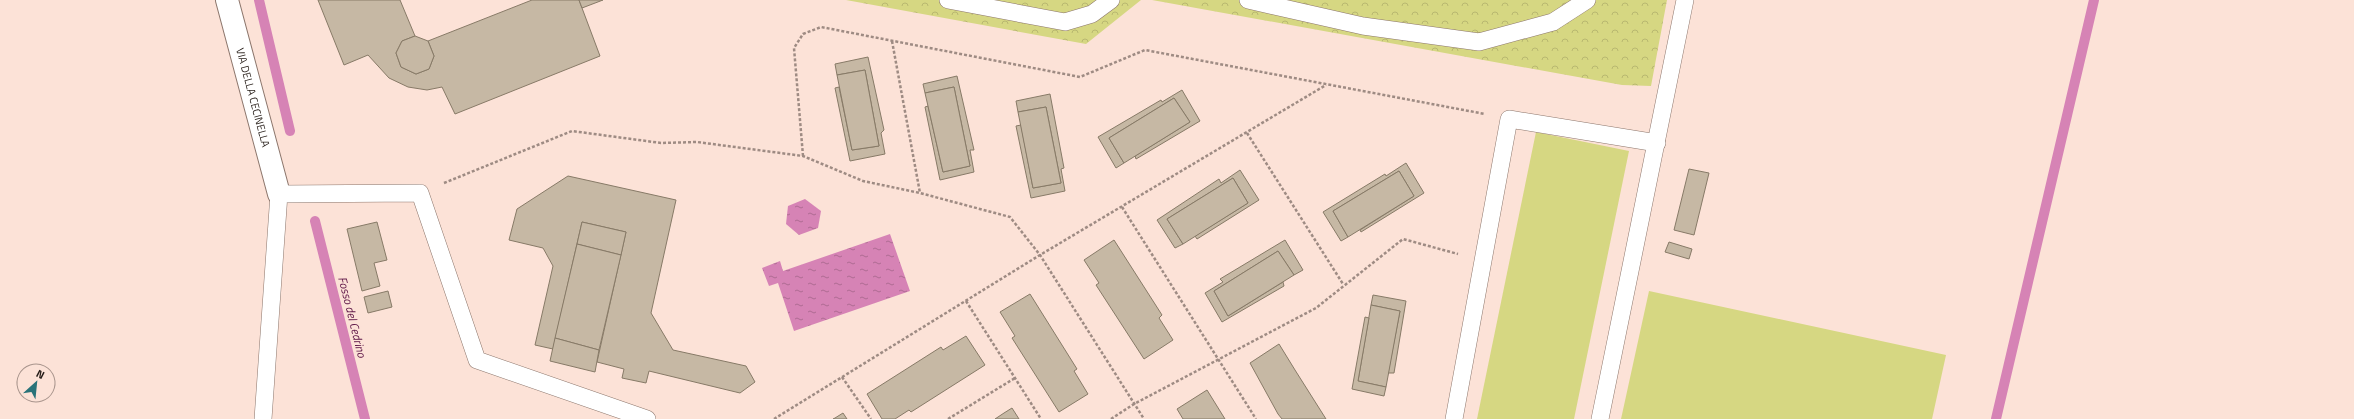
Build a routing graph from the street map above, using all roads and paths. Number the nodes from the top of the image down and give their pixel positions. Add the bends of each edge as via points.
1 (227, 0) edge
2 (948, 0) edge
3 (1111, 0) edge
4 (1248, 0) edge
5 (1587, 0) edge
6 (1685, 0) edge
7 (892, 41) junction
8 (1327, 85) junction
9 (1509, 119) junction
10 (1247, 133) junction
11 (1657, 142) junction
12 (803, 156) junction
13 (920, 192) junction
14 (420, 193) junction
15 (279, 194) junction
16 (1122, 207) junction
17 (1040, 255) junction
18 (1483, 260) junction
19 (1343, 284) junction
20 (966, 301) junction
21 (1219, 359) junction
22 (842, 377) junction
23 (1015, 378) junction
24 (1134, 404) junction
25 (263, 419) edge
26 (647, 419) edge
27 (774, 419) edge
28 (871, 419) edge
29 (948, 419) edge
30 (1041, 419) edge
31 (1111, 419) edge
32 (1144, 419) edge
33 (1256, 419) edge
34 (1454, 419) edge
35 (1600, 419) edge

1 - 15 street, VIA DELLA CECINELLA
2 - 3 lane via 1065,22 1092,14
4 - 5 lane via 1363,26 1479,42 1553,22
6 - 11 lane
7 - 8 path via 1080,77 1145,50
7 - 12 path via 822,27 803,34 794,48
7 - 13 path
8 - 9 path
8 - 10 path
9 - 11 lane
9 - 18 lane
10 - 16 path
10 - 19 path
11 - 35 lane
12 - 13 path via 863,180
12 - 14 path via 697,142 661,143 572,131
13 - 17 path via 1010,217
14 - 15 lane
14 - 26 lane via 477,360
15 - 25 lane
16 - 17 path
16 - 21 path
17 - 20 path
17 - 24 path
18 - 19 path via 1403,239
18 - 34 lane
19 - 21 path via 1316,308
20 - 22 path
20 - 23 path
21 - 24 path
21 - 33 path
22 - 27 path
22 - 28 path
23 - 29 path
23 - 30 path
24 - 31 path
24 - 32 path

